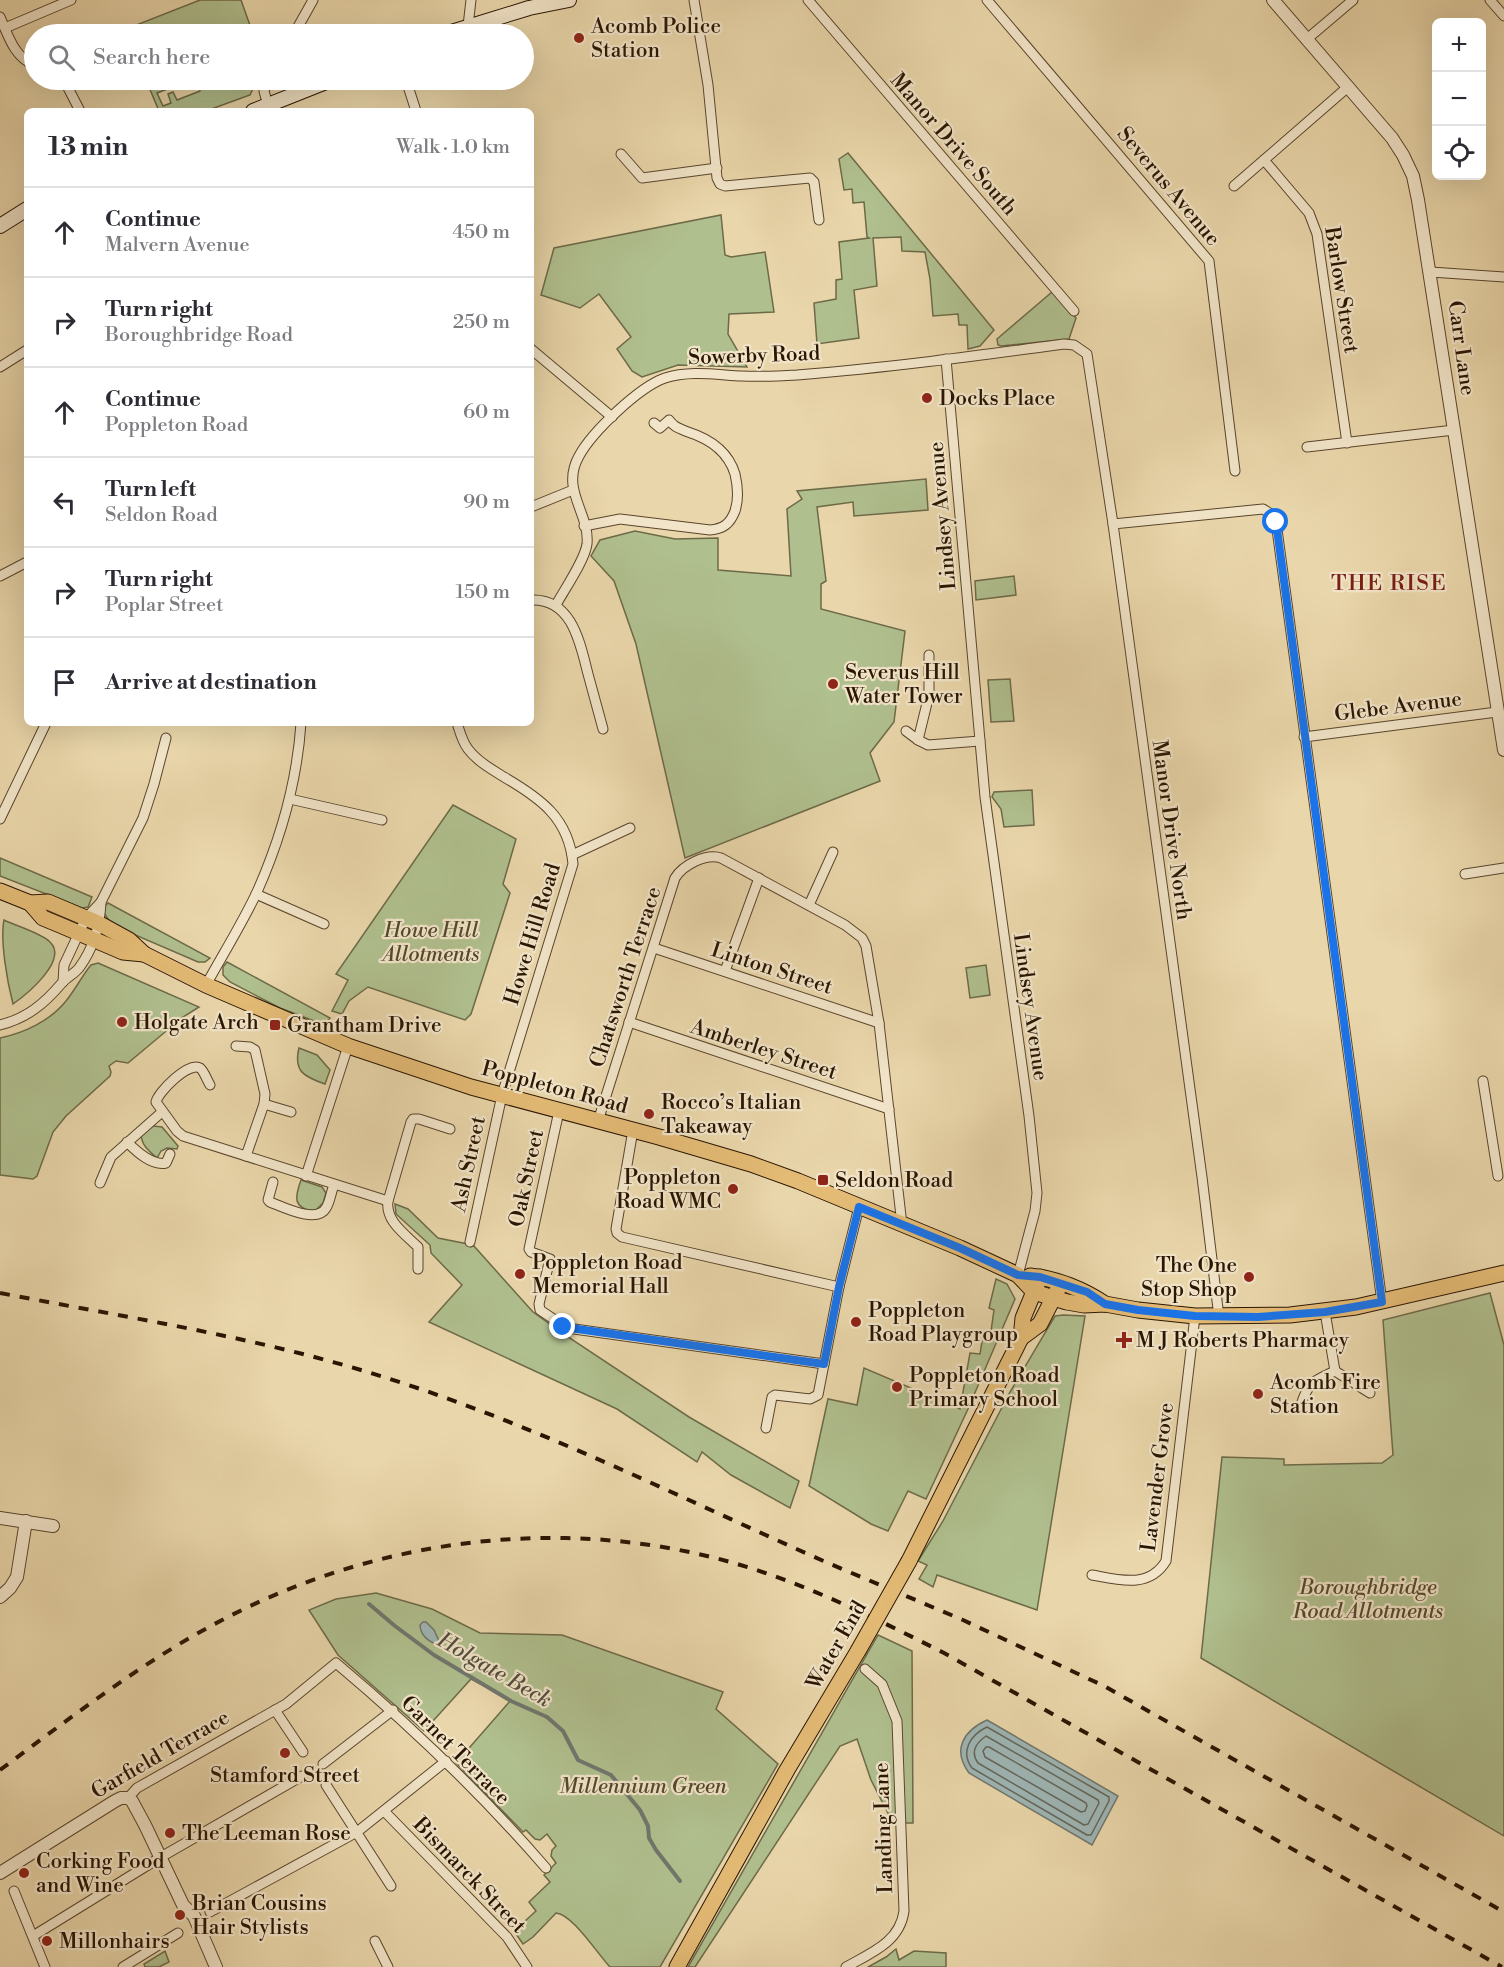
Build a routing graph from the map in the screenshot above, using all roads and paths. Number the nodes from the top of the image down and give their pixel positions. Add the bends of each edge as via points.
1 (71, 0) edge
2 (313, 0) edge
3 (471, 0) edge
4 (569, 0) edge
5 (694, 0) edge
6 (808, 0) edge
7 (987, 0) edge
8 (1273, 0) edge
9 (1353, 0) edge
10 (1490, 0) edge
11 (1504, 16) edge
12 (0, 17) edge
13 (300, 24) edge
14 (468, 24) edge
15 (475, 24) edge
16 (5, 28) junction
17 (1307, 39) junction
18 (24, 60) edge
19 (1349, 86) junction
20 (69, 90) edge
21 (264, 90) edge
22 (309, 90) edge
23 (409, 90) edge
24 (274, 106) edge
25 (78, 108) edge
26 (415, 108) edge
27 (621, 154) dead end
28 (1264, 160) junction
29 (717, 168) junction
30 (1234, 186) dead end
31 (24, 210) edge
32 (819, 220) dead end
33 (0, 226) edge
34 (1431, 272) junction
35 (1504, 277) edge
36 (1074, 311) dead end
37 (1083, 350) joint
38 (24, 352) edge
39 (534, 352) edge
40 (946, 359) junction
41 (0, 368) edge
42 (612, 417) junction
43 (654, 423) dead end
44 (1454, 430) junction
45 (1347, 443) junction
46 (1306, 447) dead end
47 (1235, 471) dead end
48 (573, 490) junction
49 (534, 506) edge
50 (1113, 524) junction
51 (584, 526) junction
52 (24, 564) edge
53 (0, 576) edge
54 (534, 600) edge
55 (556, 605) junction
56 (929, 655) dead end
57 (1497, 712) junction
58 (45, 726) edge
59 (302, 726) edge
60 (458, 726) edge
61 (603, 729) dead end
62 (906, 731) dead end
63 (1305, 737) junction
64 (166, 738) dead end
65 (918, 740) junction
66 (980, 741) junction
67 (1504, 750) edge
68 (290, 799) junction
69 (0, 819) edge
70 (382, 820) dead end
71 (630, 827) dead end
72 (833, 852) dead end
73 (572, 855) junction
74 (1504, 868) edge
75 (1465, 873) dead end
76 (759, 878) junction
77 (0, 891) edge
78 (256, 894) junction
79 (101, 902) junction
80 (30, 903) junction
81 (809, 905) junction
82 (93, 921) junction
83 (324, 924) dead end
84 (86, 936) junction
85 (654, 948) junction
86 (144, 954) junction
87 (725, 971) junction
88 (63, 982) junction
89 (206, 986) junction
90 (629, 1022) junction
91 (879, 1023) junction
92 (0, 1025) edge
93 (236, 1046) dead end
94 (348, 1046) junction
95 (1483, 1081) dead end
96 (210, 1085) dead end
97 (502, 1095) junction
98 (264, 1104) junction
99 (889, 1109) junction
100 (559, 1111) junction
101 (162, 1112) junction
102 (291, 1112) dead end
103 (598, 1121) junction
104 (450, 1129) dead end
105 (633, 1130) junction
106 (128, 1142) junction
107 (170, 1154) dead end
108 (246, 1156) junction
109 (1500, 1156) edge
110 (306, 1176) junction
111 (1498, 1176) dead end
112 (273, 1182) dead end
113 (100, 1183) dead end
114 (334, 1185) junction
115 (388, 1201) junction
116 (859, 1207) junction
117 (902, 1225) junction
118 (470, 1242) dead end
119 (418, 1269) dead end
120 (1504, 1273) edge
121 (1018, 1275) junction
122 (1037, 1284) junction
123 (1060, 1284) junction
124 (839, 1287) junction
125 (1055, 1298) junction
126 (1382, 1302) junction
127 (1105, 1304) junction
128 (1325, 1312) junction
129 (1195, 1316) junction
130 (1219, 1317) junction
131 (1021, 1338) junction
132 (824, 1364) junction
133 (1335, 1371) junction
134 (1370, 1393) dead end
135 (1301, 1405) dead end
136 (766, 1428) dead end
137 (3, 1517) edge
138 (26, 1521) junction
139 (53, 1526) dead end
140 (1092, 1575) dead end
141 (0, 1597) edge
142 (336, 1663) joint
143 (865, 1669) dead end
144 (275, 1710) junction
145 (393, 1710) junction
146 (303, 1752) dead end
147 (446, 1761) junction
148 (323, 1764) dead end
149 (302, 1776) dead end
150 (326, 1785) dead end
151 (128, 1798) junction
152 (384, 1811) junction
153 (357, 1832) junction
154 (161, 1857) junction
155 (546, 1868) dead end
156 (0, 1873) edge
157 (391, 1886) dead end
158 (14, 1891) dead end
159 (210, 1912) dead end
160 (178, 1933) dead end
161 (33, 1936) junction
162 (375, 1941) dead end
163 (136, 1964) edge
164 (45, 1967) edge
165 (123, 1967) edge
166 (216, 1967) edge
167 (388, 1967) edge
168 (527, 1967) edge
169 (677, 1967) edge
170 (846, 1967) edge

1 - 16 street
2 - 13 street
3 - 14 street
4 - 15 main road
5 - 29 street
6 - 36 street, Manor Drive South
7 - 47 street, Severus Avenue via 1209,261
8 - 17 street, Carr Lane
9 - 17 street
10 - 11 street
12 - 16 street
16 - 18 street
17 - 19 street, Carr Lane
19 - 28 street
19 - 34 street, Carr Lane via 1392,138 1408,165
20 - 25 street
21 - 24 street
22 - 24 main road
23 - 26 street
27 - 29 street via 642,178
28 - 30 street
28 - 45 street, Barlow Street via 1314,221
29 - 32 street via 720,184 725,186 810,178 814,182
31 - 33 main road
34 - 35 street
34 - 44 street, Carr Lane
37 - 40 street, Sowerby Road via 1064,344
37 - 50 street, Manor Drive North via 1089,360
38 - 41 street
39 - 42 street
40 - 42 street, Sowerby Road via 797,375 693,374 666,378 644,388
40 - 66 street, Lindsey Avenue
42 - 48 street, Sowerby Road via 578,457
43 - 51 street via 660,428 669,420 674,427 709,441 728,458 738,496 729,521 710,530 620,519
44 - 45 street
44 - 57 street, Carr Lane
45 - 46 street
48 - 49 street
48 - 51 street, Sowerby Road
50 - 63 street via 1263,509 1271,514 1276,522
50 - 130 street, Manor Drive North
51 - 55 street, Sowerby Road via 585,552
52 - 53 street
54 - 55 street
55 - 61 street via 575,628
56 - 65 street via 929,695
57 - 63 street, Glebe Avenue
57 - 67 street, Carr Lane
58 - 69 street
59 - 68 street
60 - 73 street, Howe Hill Road via 467,748 476,758 530,791 549,809 564,832
62 - 65 street
63 - 126 street
64 - 79 street via 143,818
65 - 66 street via 928,745
66 - 121 street, Lindsey Avenue via 1038,1193
68 - 70 street
68 - 78 street
71 - 73 street
72 - 81 street
73 - 97 street, Howe Hill Road via 572,873
74 - 75 street
76 - 81 street
76 - 85 street, Chatsworth Terrace via 716,856 684,867 675,878
76 - 87 street
77 - 80 main road, Poppleton Road
78 - 83 street
78 - 89 street
79 - 82 street
79 - 82 street
80 - 82 main road, Poppleton Road via 48,902
80 - 84 main road, Poppleton Road via 43,918
81 - 91 street via 862,938 870,957
82 - 84 street
82 - 84 street
82 - 86 main road, Poppleton Road via 129,940
84 - 86 main road, Poppleton Road via 123,952
84 - 88 street via 64,965
84 - 88 street via 78,969
85 - 87 street, Linton Street
85 - 90 street, Chatsworth Terrace
86 - 89 main road, Poppleton Road
87 - 91 street, Linton Street
88 - 92 street via 37,1008
89 - 94 main road, Poppleton Road
90 - 99 street, Amberley Street
90 - 103 street, Chatsworth Terrace
91 - 99 street
93 - 98 street via 250,1047 258,1054
94 - 97 main road, Poppleton Road
94 - 110 street
95 - 109 street
96 - 101 street via 201,1069 190,1067 157,1096
97 - 100 main road, Poppleton Road
97 - 118 street, Ash Street
98 - 102 street
98 - 108 street
99 - 117 street
100 - 103 main road, Poppleton Road
100 - 132 street, Oak Street via 530,1249 550,1259 540,1310 563,1327
101 - 106 street
101 - 108 street via 183,1136
103 - 105 main road, Poppleton Road
104 - 115 street via 413,1119
105 - 116 main road, Poppleton Road via 751,1164
105 - 124 street via 616,1229 622,1237
106 - 107 street via 157,1163 166,1163
106 - 113 street via 111,1157
108 - 110 street
109 - 111 street
110 - 114 street
112 - 114 street via 270,1203 312,1216 325,1209
114 - 115 street
115 - 119 street via 390,1216 397,1227 418,1247
116 - 117 main road, Poppleton Road
116 - 124 street
117 - 121 main road, Poppleton Road
120 - 126 main road
121 - 122 main road
122 - 123 main road
122 - 125 main road
122 - 131 main road, Water End via 1023,1318
123 - 125 main road, Water End
123 - 127 main road via 1087,1292
124 - 132 street
125 - 127 main road via 1084,1305
125 - 131 main road, Water End via 1040,1324
126 - 128 main road
127 - 129 main road
128 - 130 main road
128 - 133 street
129 - 130 main road
129 - 140 street, Lavender Grove via 1166,1561 1145,1579 1127,1581
131 - 169 main road, Water End, bridge via 909,1561
132 - 136 street via 818,1395 810,1399 775,1395
133 - 134 street
133 - 135 street via 1311,1383
137 - 138 street
138 - 139 street
138 - 141 street via 17,1577
142 - 144 street, Garfield Terrace
142 - 145 street, Garnet Terrace
143 - 170 street, Landing Lane via 882,1684 897,1721 904,1911 895,1936
144 - 146 street
144 - 151 street, Garfield Terrace via 137,1788
145 - 147 street, Garnet Terrace
145 - 148 street
147 - 152 street
147 - 155 street, Garnet Terrace
149 - 154 street
150 - 153 street
151 - 154 street
151 - 156 street, Garfield Terrace via 115,1801
152 - 153 street
152 - 168 street, Bismarck Street via 507,1937
153 - 157 street
153 - 159 street
154 - 161 street
154 - 166 street via 183,1905 194,1916
158 - 161 street
160 - 163 street
161 - 164 street
162 - 167 street
163 - 165 street

